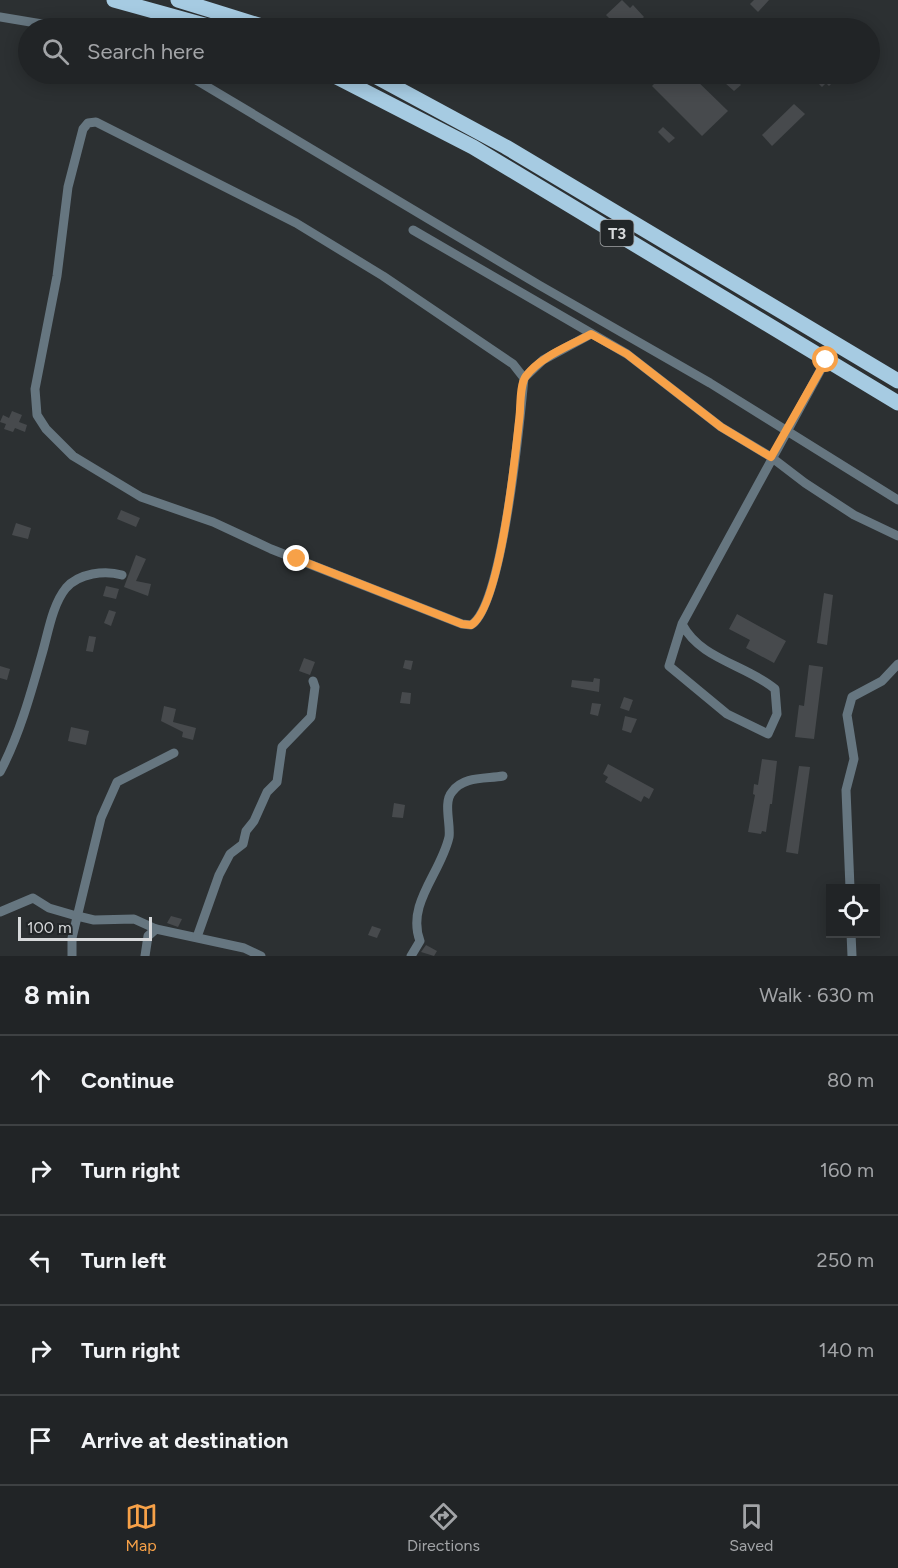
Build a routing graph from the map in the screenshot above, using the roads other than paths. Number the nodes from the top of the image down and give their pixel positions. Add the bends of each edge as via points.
1 (114, 0) edge
2 (178, 0) edge
3 (0, 17) edge
4 (179, 18) edge
5 (236, 18) edge
6 (18, 20) edge
7 (203, 84) edge
8 (351, 84) edge
9 (390, 84) edge
10 (413, 230) dead end
11 (591, 334) junction
12 (826, 360) junction
13 (524, 378) junction
14 (898, 381) edge
15 (898, 403) edge
16 (786, 432) junction
17 (771, 457) junction
18 (898, 500) edge
19 (898, 536) edge
20 (122, 575) dead end
21 (682, 624) junction
22 (898, 664) edge
23 (313, 681) dead end
24 (174, 753) dead end
25 (0, 772) edge
26 (503, 776) dead end
27 (850, 884) edge
28 (0, 912) edge
29 (77, 916) junction
30 (156, 928) junction
31 (197, 937) junction
32 (851, 938) edge
33 (72, 956) edge
34 (145, 956) edge
35 (261, 956) edge
36 (411, 956) edge
37 (852, 956) edge

1 - 4 highway
2 - 5 highway
3 - 6 street
7 - 16 street via 710,383
8 - 12 highway, T3 via 473,147
9 - 14 highway, T3 via 497,142
10 - 11 street
11 - 13 street via 543,360
11 - 17 street via 627,354 721,427
12 - 15 highway, T3
12 - 16 street
13 - 13 street via 513,364 296,223 96,122 87,123 83,129 68,187 57,276 34,402 46,429 73,456 104,476 171,509 213,522 297,559 471,625 480,614 501,550 512,493
16 - 17 street
16 - 18 street
17 - 19 street via 854,515
17 - 21 street
20 - 25 street via 108,571 84,577 67,587 49,627 28,700
21 - 21 street via 669,666 727,714 768,734 777,714 775,689 762,678 695,645
22 - 27 street via 882,681 852,697 847,715 854,759 846,790
23 - 31 street via 311,717 282,747 277,782 267,792 243,844 230,854 219,875
24 - 29 street via 117,782 101,818
26 - 36 street via 474,778 452,790 449,837 418,906 416,930 420,941
28 - 29 street via 33,898 49,908
29 - 30 street via 94,920 135,919
29 - 33 street
30 - 31 street
30 - 34 street via 148,936
31 - 35 street
32 - 37 street

